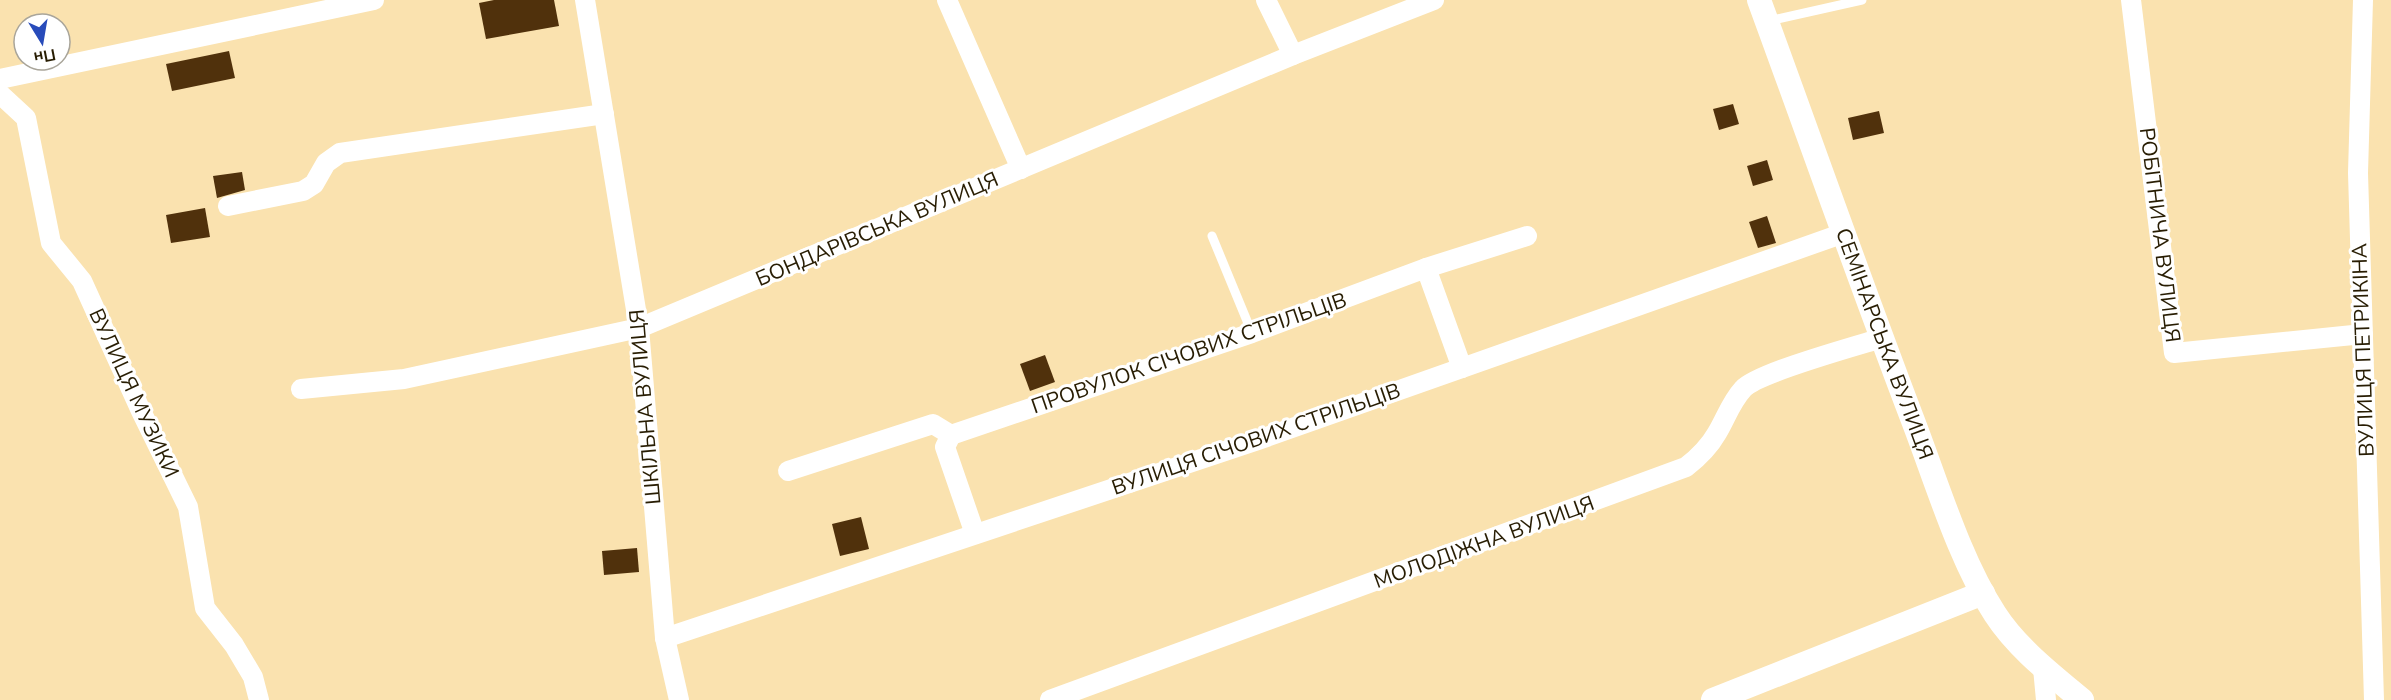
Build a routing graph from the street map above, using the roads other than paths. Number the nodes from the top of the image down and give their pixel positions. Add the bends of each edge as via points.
1 (374, 0) edge
2 (585, 0) edge
3 (947, 0) edge
4 (1266, 0) edge
5 (1434, 0) edge
6 (1862, 0) edge
7 (2131, 0) edge
8 (2363, 0) edge
9 (1763, 11) edge
10 (1293, 55) junction
11 (0, 79) edge
12 (0, 94) edge
13 (604, 114) junction
14 (1021, 169) junction
15 (228, 206) dead end
16 (1844, 233) junction
17 (1212, 236) dead end
18 (1527, 236) dead end
19 (1426, 268) junction
20 (639, 328) junction
21 (1252, 333) junction
22 (2363, 334) junction
23 (1882, 338) junction
24 (1462, 368) junction
25 (301, 389) dead end
26 (951, 435) junction
27 (788, 471) dead end
28 (975, 534) junction
29 (1983, 593) junction
30 (665, 638) junction
31 (2043, 668) junction
32 (259, 700) edge
33 (679, 700) edge
34 (1050, 700) edge
35 (1713, 700) edge
36 (2046, 700) edge
37 (2082, 700) edge
38 (2374, 700) edge

1 - 11 street
2 - 13 street, ШКІЛЬНА ВУЛИЦЯ
3 - 14 street
4 - 10 street
5 - 10 street, БОНДАРІВСЬКА ВУЛИЦЯ
6 - 9 lane
7 - 22 street, РОБІТНИЧА ВУЛИЦЯ via 2174,354
8 - 22 street, ВУЛИЦЯ ПЕТРИКІНА via 2358,174
9 - 16 street, СЕМІНАРСЬКА ВУЛИЦЯ
10 - 14 street, БОНДАРІВСЬКА ВУЛИЦЯ
12 - 32 street, ВУЛИЦЯ МУЗИКИ via 26,118 51,243 82,281 188,507 205,608 253,677
13 - 15 street via 340,153 303,191
13 - 20 street, ШКІЛЬНА ВУЛИЦЯ
14 - 20 street, БОНДАРІВСЬКА ВУЛИЦЯ
16 - 23 street, СЕМІНАРСЬКА ВУЛИЦЯ
16 - 24 street, ВУЛИЦЯ СІЧОВИХ СТРІЛЬЦІВ
17 - 21 lane
18 - 19 street, ПРОВУЛОК СІЧОВИХ СТРІЛЬЦІВ
19 - 21 street, ПРОВУЛОК СІЧОВИХ СТРІЛЬЦІВ
19 - 24 street
20 - 25 street, БОНДАРІВСЬКА ВУЛИЦЯ via 404,379
20 - 30 street, ШКІЛЬНА ВУЛИЦЯ
21 - 26 street, ПРОВУЛОК СІЧОВИХ СТРІЛЬЦІВ
22 - 38 street, ВУЛИЦЯ ПЕТРИКІНА
23 - 29 street, СЕМІНАРСЬКА ВУЛИЦЯ via 1961,546
23 - 34 street, МОЛОДІЖНА ВУЛИЦЯ via 1745,386 1717,434 1686,467
24 - 28 street, ВУЛИЦЯ СІЧОВИХ СТРІЛЬЦІВ
26 - 27 street via 933,424
26 - 28 street via 945,447
28 - 30 street, ВУЛИЦЯ СІЧОВИХ СТРІЛЬЦІВ
29 - 31 street, СЕМІНАРСЬКА ВУЛИЦЯ via 2015,639
29 - 35 street
30 - 33 street, ШКІЛЬНА ВУЛИЦЯ
31 - 36 street
31 - 37 street, СЕМІНАРСЬКА ВУЛИЦЯ

